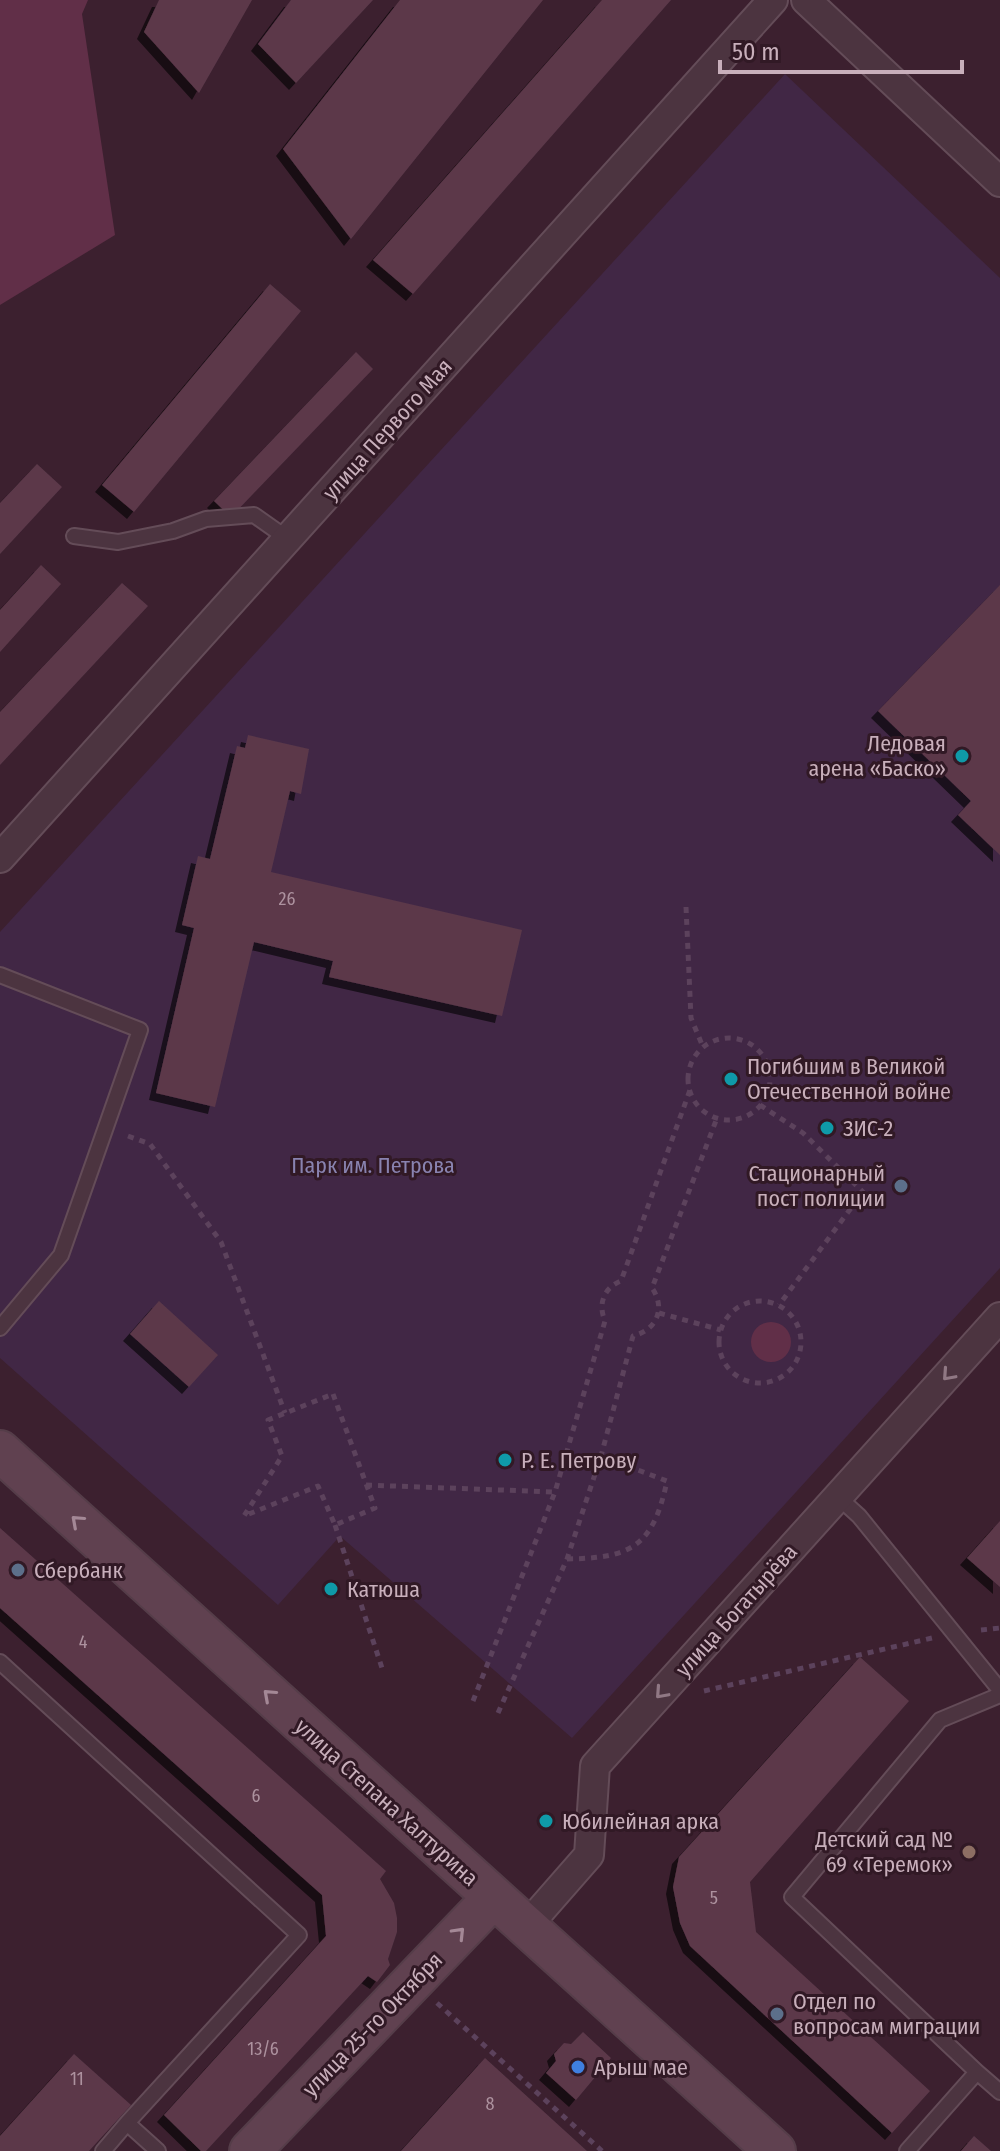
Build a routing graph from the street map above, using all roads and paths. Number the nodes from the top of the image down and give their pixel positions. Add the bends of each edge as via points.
1 (773, 0) edge
2 (806, 0) edge
3 (1000, 182) edge
4 (74, 536) dead end
5 (288, 539) junction
6 (0, 858) edge
7 (686, 907) dead end
8 (0, 975) edge
9 (703, 1047) junction
10 (690, 1090) junction
11 (760, 1105) junction
12 (717, 1118) junction
13 (106, 1127) junction
14 (779, 1305) junction
15 (659, 1313) junction
16 (1000, 1317) edge
17 (0, 1328) edge
18 (721, 1330) junction
19 (285, 1413) junction
20 (0, 1451) edge
21 (601, 1456) junction
22 (366, 1485) junction
23 (555, 1492) junction
24 (838, 1497) junction
25 (335, 1525) junction
26 (567, 1559) junction
27 (1000, 1628) edge
28 (953, 1633) junction
29 (0, 1662) edge
30 (382, 1668) dead end
31 (699, 1692) dead end
32 (1000, 1692) edge
33 (473, 1701) dead end
34 (498, 1713) dead end
35 (493, 1898) junction
36 (526, 1927) junction
37 (430, 1997) dead end
38 (977, 2072) junction
39 (999, 2089) edge
40 (127, 2123) junction
41 (103, 2151) edge
42 (158, 2151) edge
43 (250, 2151) edge
44 (602, 2151) edge
45 (775, 2151) edge
46 (907, 2151) edge

1 - 5 street, улица Первого Мая
2 - 3 street
4 - 5 lane via 118,542 206,519 254,515
5 - 6 street, улица Первого Мая
7 - 9 path via 691,1018
8 - 13 lane via 140,1030
9 - 10 path via 690,1066
9 - 11 path via 733,1038 761,1053 770,1083
10 - 12 path via 703,1110
10 - 23 path via 621,1281 604,1297 605,1321
11 - 12 path via 741,1118
11 - 14 path via 803,1133 863,1192
12 - 15 path via 652,1288
13 - 17 lane via 61,1255
13 - 19 path via 150,1144 221,1242
14 - 18 path via 764,1301 741,1306
14 - 18 path via 796,1322 801,1338 797,1361 780,1378 756,1383 734,1374 721,1354
15 - 18 path
15 - 21 path via 651,1328 633,1336
16 -> 24 street, улица Богатырёва
19 - 22 path via 333,1394
19 - 25 path via 268,1420 282,1456 244,1516 318,1486
35 -> 20 street, улица Степана Халтурина
21 - 26 path
21 - 26 path via 667,1481 664,1494 639,1544 595,1559
22 - 23 path
22 - 25 path via 375,1508
23 - 33 path
24 - 28 lane
24 -> 36 street, улица Богатырёва via 595,1766 589,1855
25 - 30 path
26 - 34 path
27 - 28 path
28 - 31 path
28 - 32 lane
29 - 40 lane via 299,1935
32 - 38 lane via 940,1720 792,1897
35 - 36 street, улица Степана Халтурина
43 -> 35 street, улица 25-го Октября
36 - 45 street, улица Степана Халтурина
37 - 44 path
38 - 39 lane
38 - 46 lane
40 - 41 lane
40 - 42 lane

